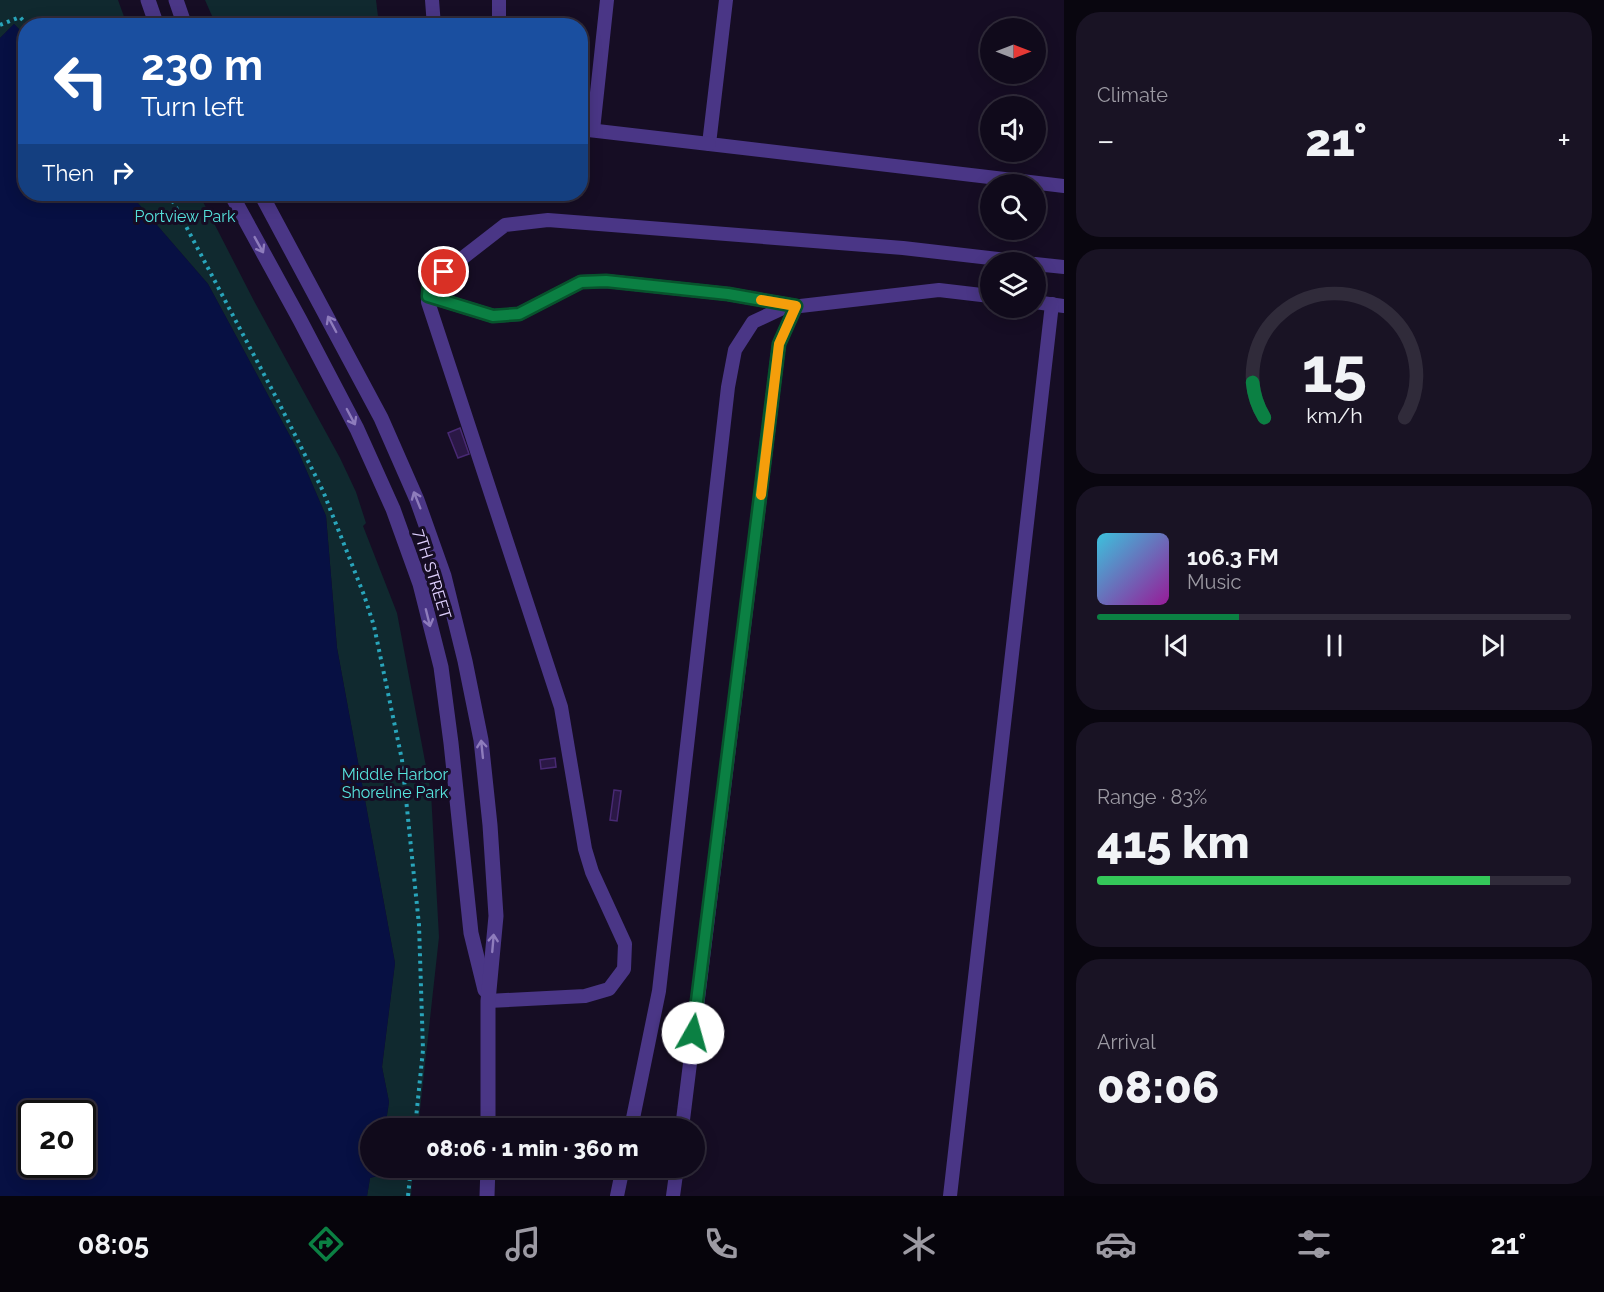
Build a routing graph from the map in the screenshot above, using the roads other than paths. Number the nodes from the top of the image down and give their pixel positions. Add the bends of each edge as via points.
1 (148, 0) edge
2 (176, 0) edge
3 (432, 0) edge
4 (499, 0) edge
5 (607, 0) edge
6 (726, 0) edge
7 (154, 18) edge
8 (182, 18) edge
9 (433, 18) edge
10 (499, 18) edge
11 (588, 124) edge
12 (588, 130) edge
13 (710, 144) junction
14 (1064, 186) edge
15 (235, 201) edge
16 (265, 201) edge
17 (980, 257) edge
18 (1046, 265) edge
19 (1064, 267) edge
20 (980, 295) edge
21 (428, 296) junction
22 (1058, 305) edge
23 (796, 306) junction
24 (488, 1001) junction
25 (488, 1118) edge
26 (633, 1118) edge
27 (683, 1118) edge
28 (488, 1178) edge
29 (621, 1178) edge
30 (675, 1178) edge
31 (487, 1196) edge
32 (617, 1196) edge
33 (673, 1196) edge
34 (950, 1196) edge

1 - 7 street
2 - 8 street
3 - 9 lane
4 - 10 lane
5 - 11 lane
6 - 13 lane
12 - 13 lane
13 - 14 lane
15 -> 24 street, 7TH STREET via 357,429 393,509 420,584 441,667 471,933
24 -> 16 street, 7TH STREET via 496,916 483,750 444,576 417,500 381,418
17 - 21 lane via 548,220 505,225 429,284
18 - 19 lane
20 - 23 lane via 939,290
21 - 23 lane via 493,316 519,314 581,282 606,281 728,294
21 - 24 lane via 561,707 588,861 625,944 624,969 609,989 585,996
22 - 34 lane
23 - 26 lane via 753,322 735,350 659,991
23 - 27 lane via 779,344
24 - 25 street, 7TH STREET
28 - 31 street
29 - 32 lane
30 - 33 lane

